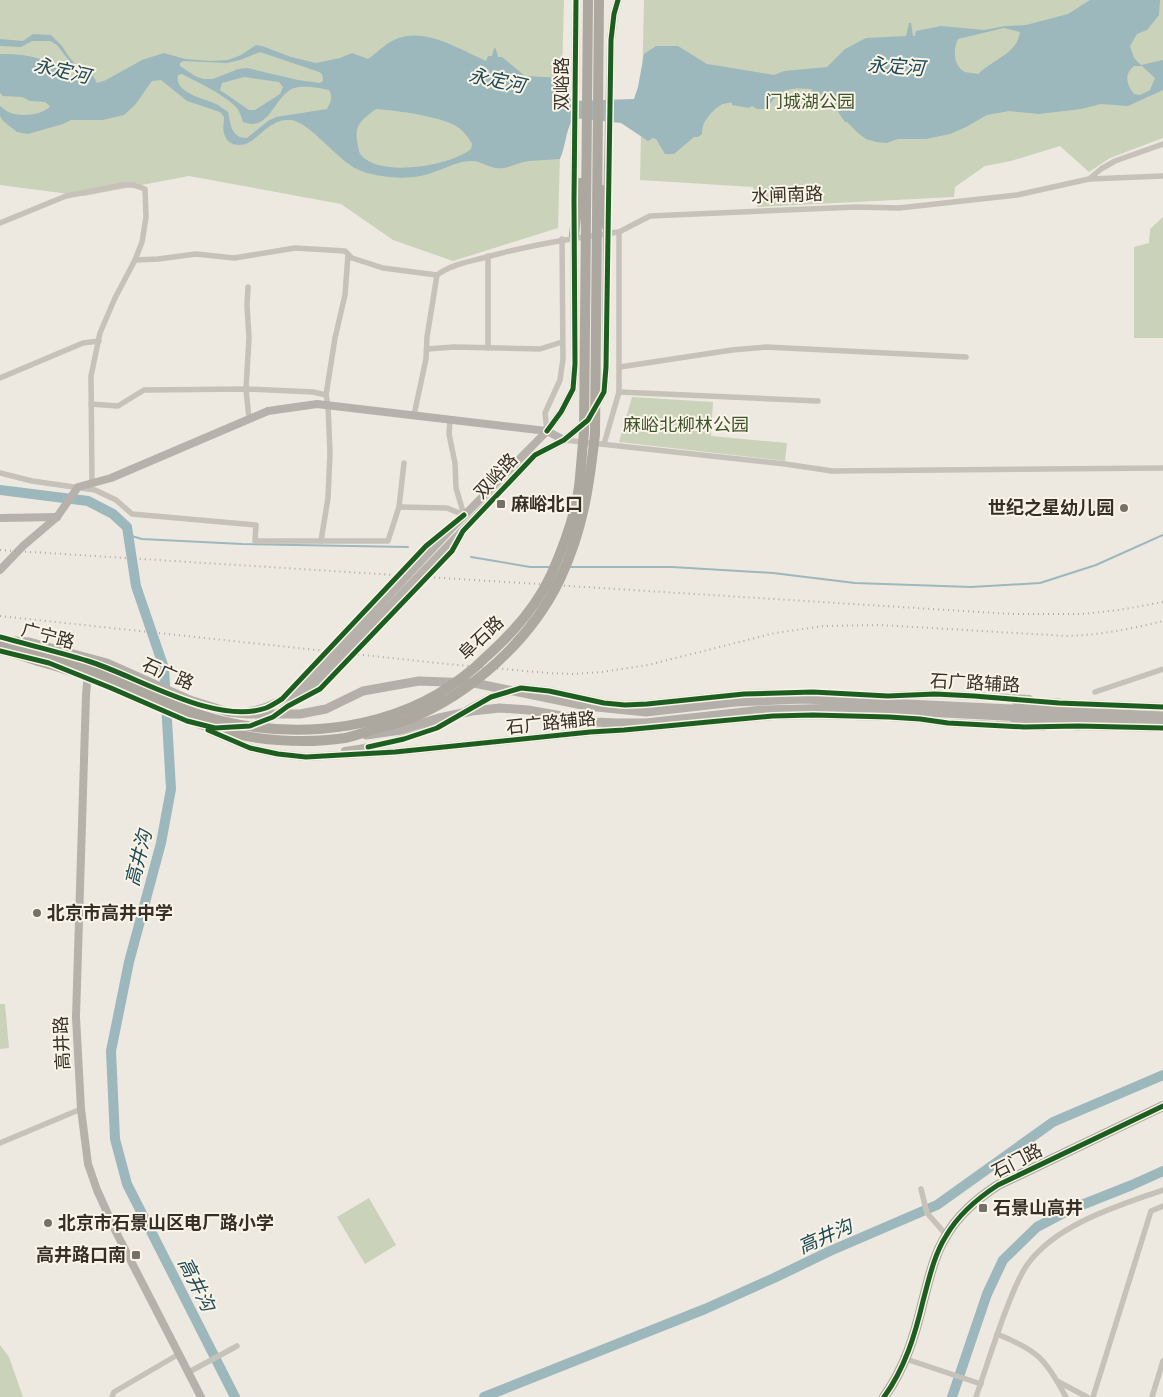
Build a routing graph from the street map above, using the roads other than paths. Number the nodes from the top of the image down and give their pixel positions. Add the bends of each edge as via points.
1 (576, 0) edge
2 (588, 0) edge
3 (599, 0) edge
4 (618, 0) edge
5 (1163, 144) edge
6 (586, 147) junction
7 (598, 164) junction
8 (1163, 176) edge
9 (1089, 180) junction
10 (0, 223) edge
11 (607, 227) junction
12 (619, 232) junction
13 (574, 235) junction
14 (562, 239) junction
15 (348, 255) junction
16 (488, 256) junction
17 (135, 260) junction
18 (437, 275) junction
19 (248, 287) dead end
20 (99, 341) junction
21 (562, 342) junction
22 (488, 348) junction
23 (427, 349) junction
24 (966, 357) dead end
25 (620, 367) junction
26 (0, 378) edge
27 (246, 389) junction
28 (619, 392) junction
29 (326, 395) junction
30 (818, 401) dead end
31 (91, 404) junction
32 (328, 405) junction
33 (414, 415) junction
34 (249, 419) junction
35 (450, 419) junction
36 (546, 431) junction
37 (564, 440) junction
38 (604, 444) junction
39 (404, 462) dead end
40 (1163, 468) edge
41 (0, 473) edge
42 (92, 484) junction
43 (78, 487) junction
44 (399, 507) junction
45 (464, 515) junction
46 (57, 517) junction
47 (0, 518) edge
48 (321, 541) junction
49 (0, 570) edge
50 (0, 640) edge
51 (0, 651) edge
52 (89, 661) junction
53 (1163, 669) edge
54 (87, 678) junction
55 (1095, 692) dead end
56 (908, 703) junction
57 (1059, 703) junction
58 (1163, 708) edge
59 (960, 713) junction
60 (1163, 716) edge
61 (1131, 718) junction
62 (187, 721) junction
63 (1163, 724) edge
64 (250, 726) junction
65 (1078, 726) junction
66 (1163, 728) edge
67 (345, 738) junction
68 (404, 739) junction
69 (406, 751) junction
70 (1163, 1106) edge
71 (81, 1110) junction
72 (1163, 1112) edge
73 (0, 1143) edge
74 (921, 1188) dead end
75 (1163, 1190) edge
76 (1163, 1206) edge
77 (948, 1237) junction
78 (997, 1334) junction
79 (237, 1346) dead end
80 (179, 1354) junction
81 (909, 1359) junction
82 (1163, 1360) edge
83 (188, 1372) junction
84 (1057, 1381) junction
85 (978, 1383) junction
86 (112, 1397) edge
87 (201, 1397) edge
88 (884, 1397) edge
89 (891, 1397) edge
90 (976, 1397) edge
91 (1066, 1397) edge
92 (1087, 1397) edge
93 (1092, 1397) edge
94 (1152, 1397) edge

1 - 13 street, 双峪路
2 - 6 highway, 双峪路
3 - 7 highway, 双峪路
4 - 11 street, 双峪路 via 611,40
5 - 9 street, 水闸南路 via 1115,161
6 - 13 highway
6 - 50 highway, 阜石路 via 584,433 579,488 569,530 550,576 532,608 507,639 462,678 427,699 378,718 330,729 261,728 222,721 185,709 43,651
7 - 11 highway
7 - 67 highway, 阜石路 via 595,434 589,491 579,532 560,580 518,642 452,698 409,719
8 - 9 street
9 - 12 street, 水闸南路 via 1016,194 899,208 650,216
10 - 17 street via 66,196 133,185 145,189 147,207 142,242
11 - 37 street, 双峪路 via 604,392 588,420
12 - 14 street
12 - 25 street
13 - 36 street, 双峪路 via 573,389
14 - 16 street
14 - 21 street
15 - 17 street via 344,251 295,248 234,258 196,254
15 - 18 street via 383,268
15 - 29 street via 345,296
16 - 18 street via 447,268
16 - 22 street
17 - 20 street via 115,298
18 - 23 street
19 - 27 street
20 - 26 street via 83,343
20 - 31 street via 91,376
21 - 22 street via 540,348
21 - 36 street via 560,380 545,413
22 - 23 street
23 - 33 street
24 - 25 street via 766,348
25 - 28 street
27 - 29 street
27 - 31 street via 144,390 118,406
27 - 34 street
28 - 30 street
28 - 38 street
29 - 32 street
31 - 42 street
32 - 33 street
32 - 34 street via 268,411
32 - 48 street via 328,498
33 - 35 street
34 - 42 street
35 - 36 street
35 - 45 street via 456,488
36 - 37 street
36 - 45 street, 双峪路
37 - 38 street
37 - 64 street, 双峪路 via 535,455 311,688 273,717
38 - 40 street via 832,471
39 - 44 street
41 - 43 street
42 - 43 street
43 - 46 street
43 - 48 street via 95,490 116,500 132,514 256,525 256,541
44 - 45 street via 446,508
44 - 48 street via 388,541
45 - 52 street, 双峪路 via 308,682 265,709 233,712 214,709
46 - 47 street
46 - 49 street
50 - 52 street, 广宁路
50 - 56 main road, 石广路 via 29,642 107,663 190,700 228,712 247,714 300,714 326,709 363,691 419,681 474,683 587,706 646,712 735,702 803,699
51 - 54 street, 广宁路
51 - 67 highway, 阜石路 via 103,683 220,730 278,740
52 - 54 street, 高井路
53 - 55 street
54 - 62 street, 双峪路
54 - 71 street, 高井路 via 76,984
56 - 57 main road
56 - 61 main road, 石广路
57 - 58 street, 石广路辅路
57 - 68 street, 石广路辅路 via 935,694 888,696 813,692 744,694 625,705 521,688 491,697 437,728
59 - 61 main road, 石广路
59 - 65 main road
59 - 67 main road, 石广路 via 802,708 615,723 500,708 472,710 401,730
60 - 61 main road, 石广路
61 - 63 main road, 石广路
62 - 64 street, 双峪路 via 215,728
62 - 69 street, 石广路辅路 via 250,748 278,754 329,756
64 - 68 street, 石广路辅路 via 248,743 296,753 346,751
65 - 66 street, 石广路辅路
65 - 69 street, 石广路辅路 via 1024,727 889,717 773,716
68 - 69 street
70 - 77 highway, 石门路 via 998,1185 974,1203 954,1224
71 - 73 street
71 - 80 street, 高井路 via 88,1164 97,1190
72 - 77 highway, 石门路 via 1004,1188 981,1204
74 - 77 street via 927,1213
75 - 78 street via 1091,1218 1046,1244 1026,1266
76 - 93 street via 1151,1211
77 - 81 highway, 石门路
78 - 84 street via 1035,1352
78 - 85 street
79 - 83 street
80 - 83 street, 高井路
80 - 86 street via 114,1392
81 - 85 street
81 - 88 highway, 石门路
81 - 89 highway, 石门路
82 - 94 street
83 - 87 street, 高井路
84 - 91 street
84 - 92 street
85 - 90 street

